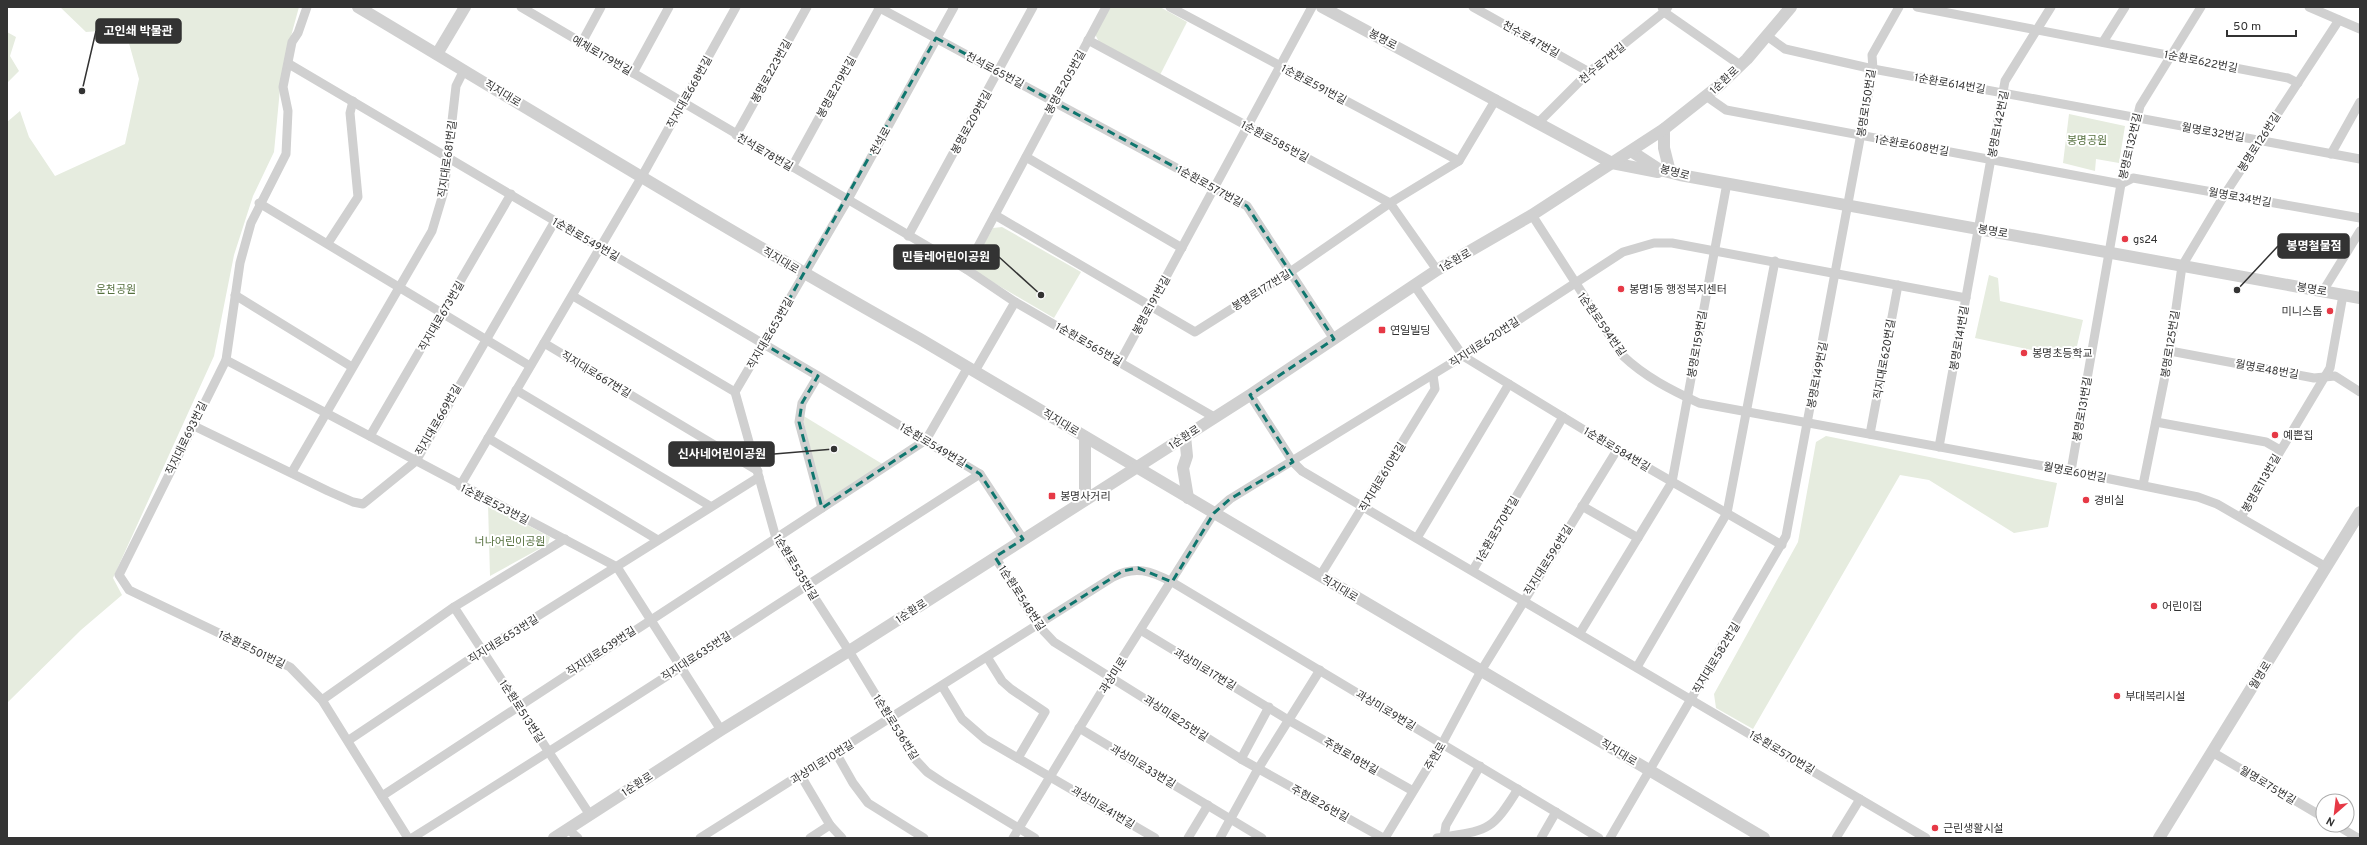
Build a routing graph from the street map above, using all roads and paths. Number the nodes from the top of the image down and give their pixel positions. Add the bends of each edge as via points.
1 (307, 7) edge
2 (358, 7) edge
3 (465, 7) edge
4 (521, 7) edge
5 (601, 7) edge
6 (669, 7) edge
7 (736, 7) edge
8 (807, 7) edge
9 (879, 7) edge
10 (954, 7) edge
11 (1033, 7) edge
12 (1106, 7) edge
13 (1170, 7) edge
14 (1312, 7) edge
15 (1322, 7) edge
16 (1791, 7) edge
17 (1899, 7) edge
18 (1917, 7) edge
19 (2051, 7) edge
20 (2125, 7) edge
21 (2201, 7) edge
22 (2309, 7) edge
23 (1481, 8) edge
24 (1664, 9) edge
25 (535, 11) edge
26 (2338, 20) junction
27 (2037, 29) junction
28 (2360, 29) edge
29 (1767, 36) junction
30 (936, 38) junction
31 (1088, 40) junction
32 (2103, 42) junction
33 (581, 44) junction
34 (437, 54) junction
35 (2170, 55) junction
36 (289, 64) junction
37 (1740, 65) junction
38 (1281, 66) junction
39 (1873, 69) junction
40 (464, 70) junction
41 (999, 71) junction
42 (1589, 72) junction
43 (633, 73) junction
44 (2298, 83) junction
45 (2005, 92) junction
46 (1706, 96) junction
47 (1496, 99) junction
48 (353, 101) junction
49 (1054, 101) junction
50 (2360, 102) edge
51 (683, 104) junction
52 (2136, 119) junction
53 (1539, 122) junction
54 (1248, 127) junction
55 (1664, 129) junction
56 (736, 135) junction
57 (1861, 136) junction
58 (2261, 141) junction
59 (1631, 150) junction
60 (2331, 154) junction
61 (448, 156) junction
62 (1026, 157) junction
63 (2360, 159) edge
64 (1990, 160) junction
65 (1459, 161) junction
66 (1612, 163) junction
67 (792, 167) junction
68 (1675, 174) junction
69 (641, 178) junction
70 (1727, 183) junction
71 (2121, 184) junction
72 (1215, 188) junction
73 (511, 194) junction
74 (2225, 194) junction
75 (847, 201) junction
76 (1390, 203) junction
77 (259, 204) junction
78 (1847, 204) junction
79 (995, 215) junction
80 (1532, 215) junction
81 (2360, 218) edge
82 (555, 221) junction
83 (1978, 228) junction
84 (2360, 232) edge
85 (908, 236) junction
86 (328, 243) junction
87 (601, 247) junction
88 (1182, 248) junction
89 (1714, 250) junction
90 (2109, 252) junction
91 (1775, 261) junction
92 (2182, 266) junction
93 (966, 269) junction
94 (1437, 270) junction
95 (1290, 272) junction
96 (1836, 273) junction
97 (804, 274) junction
98 (1574, 283) junction
99 (1414, 285) junction
100 (1898, 285) junction
101 (399, 288) junction
102 (2323, 291) junction
103 (235, 295) junction
104 (2343, 295) junction
105 (573, 296) junction
106 (1966, 298) junction
107 (2360, 298) edge
108 (1015, 302) junction
109 (1150, 306) junction
110 (442, 314) junction
111 (484, 339) junction
112 (1334, 339) junction
113 (544, 343) junction
114 (764, 344) junction
115 (2170, 351) junction
116 (1463, 356) junction
117 (226, 360) junction
118 (1120, 362) junction
119 (530, 366) junction
120 (352, 367) junction
121 (971, 369) junction
122 (1433, 375) junction
123 (818, 376) junction
124 (2324, 378) junction
125 (1509, 384) junction
126 (516, 390) junction
127 (735, 392) junction
128 (2360, 392) edge
129 (1250, 395) junction
130 (1688, 398) junction
131 (325, 412) junction
132 (1747, 412) junction
133 (1214, 417) junction
134 (1563, 417) junction
135 (2156, 422) junction
136 (1808, 423) junction
137 (192, 425) junction
138 (1870, 434) junction
139 (370, 436) junction
140 (1185, 436) junction
141 (1085, 437) junction
142 (488, 438) junction
143 (926, 440) junction
144 (1939, 447) junction
145 (1617, 450) junction
146 (2280, 450) junction
147 (416, 461) junction
148 (1293, 462) junction
149 (1136, 467) junction
150 (2071, 471) junction
151 (292, 472) junction
152 (758, 474) junction
153 (980, 474) junction
154 (1672, 482) junction
155 (2143, 485) junction
156 (460, 486) junction
157 (1188, 498) junction
158 (1085, 500) junction
159 (710, 506) junction
160 (1582, 506) junction
161 (1364, 507) junction
162 (822, 508) junction
163 (1214, 513) junction
164 (1728, 514) junction
165 (2359, 515) edge
166 (2241, 517) junction
167 (776, 538) junction
168 (1417, 538) junction
169 (1638, 538) junction
170 (564, 539) junction
171 (1023, 539) junction
172 (658, 540) junction
173 (1782, 545) junction
174 (995, 557) junction
175 (2326, 567) junction
176 (617, 568) junction
177 (1473, 570) junction
178 (120, 575) joint
179 (1320, 576) junction
180 (1172, 582) junction
181 (806, 585) junction
182 (1524, 600) junction
183 (454, 607) junction
184 (651, 619) junction
185 (1038, 624) junction
186 (1142, 631) junction
187 (1580, 634) junction
188 (849, 650) junction
189 (482, 651) junction
190 (986, 658) junction
191 (680, 666) junction
192 (1637, 667) junction
193 (1320, 670) junction
194 (1481, 671) junction
195 (1111, 676) junction
196 (942, 686) junction
197 (1692, 699) junction
198 (322, 700) junction
199 (518, 705) junction
200 (1268, 708) junction
201 (890, 719) junction
202 (1290, 721) junction
203 (1079, 728) junction
204 (721, 730) junction
205 (349, 740) junction
206 (1442, 744) junction
207 (2212, 752) junction
208 (549, 753) junction
209 (836, 753) junction
210 (1018, 758) junction
211 (1241, 759) junction
212 (1480, 766) junction
213 (1258, 769) junction
214 (1649, 771) junction
215 (801, 776) junction
216 (1051, 776) junction
217 (1518, 789) junction
218 (1413, 791) junction
219 (382, 796) junction
220 (1860, 799) junction
221 (1208, 805) junction
222 (1556, 812) junction
223 (2315, 812) edge
224 (590, 815) junction
225 (1231, 819) junction
226 (830, 825) junction
227 (1019, 828) junction
228 (568, 829) junction
229 (1440, 837) edge
230 (408, 838) edge
231 (412, 838) edge
232 (554, 838) edge
233 (578, 838) edge
234 (700, 838) edge
235 (810, 838) edge
236 (842, 838) edge
237 (924, 838) edge
238 (1013, 838) edge
239 (1035, 838) edge
240 (1155, 838) edge
241 (1188, 838) edge
242 (1220, 838) edge
243 (1262, 838) edge
244 (1384, 838) edge
245 (1541, 838) edge
246 (1599, 838) edge
247 (1610, 838) edge
248 (1764, 838) edge
249 (1836, 838) edge
250 (1926, 838) edge
251 (2159, 838) edge

1 - 36 street, 직지대로693번길 via 292,42
2 - 34 street, 직지대로
3 - 34 street
4 - 25 street, 예체로179번길
5 - 33 street
6 - 43 street
7 - 51 street, 직지대로668번길
8 - 56 street, 봉명로223번길
9 - 30 street, 천석로65번길
9 - 67 street, 봉명로219번길
10 - 30 street, 천석로
11 - 41 street, 봉명로209번길
12 - 31 street, 봉명로205번길
13 - 38 street, 1순환로591번길
14 - 38 street, 봉명로191번길
15 - 47 street, 봉명로
16 - 29 street, 1순환로
17 - 39 street, 봉명로150번길 via 1872,55
18 - 27 street, 1순환로622번길
19 - 27 street, 봉명로142번길
20 - 32 street
21 - 35 street, 봉명로132번길
22 - 26 street
23 - 42 street, 천수로47번길
24 - 37 street
24 - 42 street, 천수로7번길
25 - 33 street, 예체로179번길
26 - 28 street
26 - 44 street, 봉명로126번길
27 - 32 street, 1순환로622번길
27 - 45 street, 봉명로142번길 via 2006,80
29 - 37 street, 1순환로
29 - 39 street, 1순환로614번길 via 1785,49
30 - 41 street, 천석로65번길
30 - 75 street, 천석로
31 - 49 street, 봉명로205번길
31 - 54 street, 1순환로585번길
32 - 35 street, 1순환로622번길
33 - 43 street, 예체로179번길
34 - 40 street, 직지대로
35 - 44 street, 1순환로622번길 via 2288,78
35 - 52 street, 봉명로132번길 via 2140,106
36 - 48 street, 1순환로549번길
36 - 77 street, 직지대로693번길 via 283,87 288,111 286,154
37 - 46 street, 1순환로
38 - 54 street, 봉명로191번길
38 - 65 street, 1순환로591번길
39 - 45 street, 1순환로614번길
39 - 57 street, 봉명로150번길
40 - 61 street, 직지대로681번길 via 456,86
40 - 69 street, 직지대로
41 - 49 street, 천석로65번길
41 - 85 street, 봉명로209번길
42 - 53 street, 천수로7번길
43 - 51 street, 예체로179번길
44 - 58 street, 봉명로126번길
45 - 52 street, 1순환로614번길
45 - 64 street, 봉명로142번길
46 - 55 street, 1순환로
46 - 57 street, 1순환로608번길 via 1726,110
47 - 53 street, 봉명로
47 - 65 street, 봉명로177번길
48 - 61 street, 1순환로549번길
48 - 86 street via 350,113 358,197
49 - 62 street, 봉명로205번길
49 - 72 street, 1순환로577번길
50 - 60 street
51 - 56 street, 천석로78번길
51 - 69 street, 직지대로668번길
52 - 58 street, 월명로32번길
52 - 71 street, 봉명로132번길
53 - 66 street, 봉명로
54 - 72 street, 봉명로191번길
54 - 76 street, 1순환로585번길
55 - 59 street, 1순환로
55 - 68 street via 1664,148
56 - 67 street, 천석로78번길
57 - 64 street, 1순환로608번길
57 - 78 street, 봉명로150번길
58 - 60 street, 월명로32번길
58 - 74 street, 봉명로126번길
59 - 66 street, 1순환로
59 - 68 street, 봉명로 via 1660,170
60 - 63 street, 월명로32번길
61 - 73 street, 1순환로549번길
61 - 101 street, 직지대로681번길 via 444,191 432,231
62 - 79 street, 봉명로205번길
62 - 88 street
64 - 71 street, 1순환로608번길
64 - 83 street, 봉명로142번길
65 - 76 street, 봉명로177번길
66 - 68 street, 봉명로
66 - 80 street, 1순환로
67 - 75 street, 천석로78번길
68 - 70 street, 봉명로
69 - 87 street
69 - 97 street, 직지대로
70 - 78 street, 봉명로
70 - 89 street, 봉명로159번길
71 - 74 street, 월명로34번길 via 2133,178
71 - 90 street, 봉명로132번길
72 - 88 street, 봉명로191번길
72 - 95 street, 1순환로577번길 via 1247,206
73 - 82 street, 1순환로549번길
73 - 110 street, 직지대로673번길
74 - 81 street, 월명로34번길
74 - 92 street, 봉명로126번길
75 - 85 street, 천석로78번길
75 - 97 street, 천석로
76 - 94 street, 1순환로585번길
76 - 95 street, 봉명로177번길
77 - 86 street
77 - 103 street, 직지대로693번길 via 240,263
78 - 83 street, 봉명로
78 - 96 street, 봉명로149번길
79 - 93 street, 봉명로205번길
79 - 109 street, 봉명로177번길
80 - 94 street, 1순환로
80 - 98 street, 1순환로594번길
82 - 87 street, 1순환로549번길
82 - 111 street, 직지대로669번길
83 - 90 street, 봉명로
83 - 106 street, 봉명로141번길
84 - 102 street
85 - 93 street, 1순환로565번길
86 - 101 street
87 - 105 street
87 - 114 street, 1순환로549번길
88 - 109 street, 봉명로191번길
89 - 91 street, 직지대로620번길
89 - 98 street, 직지대로620번길 via 1672,243 1639,246 1623,252
89 - 130 street, 봉명로159번길
90 - 92 street, 봉명로
90 - 150 street, 봉명로131번길
91 - 96 street, 직지대로620번길
91 - 132 street
92 - 102 street, 봉명로
92 - 115 street, 봉명로125번길
93 - 108 street, 1순환로565번길
94 - 99 street, 1순환로
95 - 109 street, 봉명로177번길 via 1195,332
95 - 112 street, 1순환로577번길
96 - 100 street, 직지대로620번길
96 - 136 street, 봉명로149번길
97 - 114 street, 직지대로653번길
97 - 121 street, 직지대로
98 - 116 street, 직지대로620번길
98 - 130 street, 1순환로594번길 via 1622,355 1635,368 1668,390
99 - 112 street, 1순환로
99 - 116 street, 1순환로584번길
100 - 106 street, 직지대로620번길
100 - 138 street, 직지대로620번길
101 - 110 street
101 - 120 street, 직지대로681번길
102 - 104 street, 봉명로
103 - 117 street, 직지대로693번길
103 - 120 street
104 - 107 street, 봉명로
104 - 124 street, 봉명로113번길 via 2330,368
105 - 113 street
105 - 127 street
106 - 144 street, 봉명로141번길
108 - 118 street, 1순환로565번길
108 - 121 street, 직지대로639번길
109 - 118 street, 봉명로191번길
110 - 111 street
110 - 139 street, 직지대로673번길
111 - 119 street
111 - 147 street, 직지대로669번길
112 - 129 street, 1순환로
113 - 119 street
113 - 152 street, 직지대로667번길
114 - 123 street, 1순환로549번길
114 - 127 street, 직지대로653번길
115 - 124 street, 월명로48번길
115 - 135 street, 봉명로125번길
116 - 122 street, 직지대로620번길
116 - 125 street, 1순환로584번길
117 - 131 street, 1순환로523번길
117 - 137 street, 직지대로693번길
118 - 133 street, 1순환로565번길
119 - 126 street
120 - 131 street, 직지대로681번길
121 - 141 street, 직지대로
121 - 143 street, 직지대로639번길
122 - 148 street, 직지대로620번길
122 - 161 street, 직지대로610번길 via 1435,389
123 - 143 street, 1순환로549번길
123 - 162 street via 799,412 799,422
124 - 128 street, 월명로48번길 via 2335,376
124 - 146 street, 봉명로113번길
125 - 134 street, 1순환로584번길
125 - 168 street
126 - 142 street
126 - 159 street
127 - 152 street
129 - 133 street, 1순환로
129 - 148 street, 1순환로570번길
130 - 132 street, 1순환로594번길 via 1699,403
130 - 154 street, 봉명로159번길
131 - 139 street, 1순환로523번길
131 - 151 street, 직지대로681번길
132 - 136 street, 1순환로594번길
132 - 164 street
133 - 140 street, 1순환로
134 - 145 street, 1순환로584번길
134 - 177 street, 1순환로570번길
135 - 146 street, 봉명로113번길 via 2266,442
135 - 155 street, 봉명로125번길
136 - 138 street, 월명로60번길
136 - 173 street, 봉명로149번길 via 1786,536
137 - 151 street, 직지대로669번길
137 - 178 street, 직지대로693번길
138 - 144 street, 월명로60번길
139 - 147 street, 1순환로523번길
140 - 149 street, 1순환로
140 - 157 street via 1187,456 1183,468
141 - 149 street, 직지대로
141 - 158 street
142 - 156 street
142 - 172 street
143 - 153 street, 1순환로549번길
143 - 162 street, 직지대로639번길
144 - 150 street, 월명로60번길
145 - 154 street, 1순환로584번길
145 - 160 street, 직지대로596번길
146 - 166 street, 봉명로113번길
147 - 151 street, 직지대로669번길 via 363,504 353,502
147 - 156 street, 1순환로523번길
148 - 161 street, 1순환로570번길 via 1302,471
148 - 163 street, 직지대로620번길 via 1230,499
149 - 157 street, 직지대로
149 - 158 street, 1순환로
150 - 155 street, 월명로60번길
152 - 159 street, 직지대로653번길
152 - 167 street, 1순환로535번길
153 - 171 street, 1순환로549번길
153 - 181 street, 직지대로635번길
154 - 164 street, 1순환로584번길
154 - 169 street
155 - 166 street, 월명로60번길 via 2198,497
156 - 170 street, 1순환로523번길
157 - 163 street, 직지대로
158 - 171 street, 1순환로
159 - 172 street, 직지대로653번길
160 - 169 street
160 - 182 street, 직지대로596번길
161 - 168 street, 1순환로570번길
161 - 179 street, 직지대로610번길
162 - 167 street, 직지대로639번길
163 - 179 street, 직지대로
163 - 180 street, 과상미로
164 - 173 street, 1순환로584번길
164 - 192 street
165 - 175 street, 월명로
166 - 175 street, 월명로60번길
167 - 181 street, 1순환로535번길
167 - 184 street, 직지대로639번길
168 - 177 street, 1순환로570번길
169 - 187 street
170 - 176 street, 1순환로523번길
170 - 183 street
171 - 174 street, 1순환로
172 - 176 street, 직지대로653번길
173 - 197 street, 직지대로582번길
174 - 185 street, 1순환로548번길
174 - 188 street, 1순환로
175 - 207 street, 월명로
176 - 184 street, 1순환로523번길
176 - 189 street, 직지대로653번길
177 - 182 street, 1순환로570번길
178 - 198 street, 1순환로501번길 via 129,590 290,667
179 - 194 street, 직지대로
180 - 185 street, 과상미로10번길 via 1153,572 1138,568 1123,571
180 - 186 street, 과상미로
180 - 193 street, 과상미로9번길
181 - 188 street, 1순환로535번길
181 - 191 street, 직지대로635번길
182 - 187 street, 1순환로570번길
182 - 194 street, 직지대로596번길
183 - 189 street, 1순환로513번길
183 - 198 street
184 - 191 street, 1순환로523번길
184 - 199 street, 직지대로639번길
185 - 190 street, 과상미로10번길
185 - 195 street, 1순환로548번길 via 1054,642
186 - 195 street, 과상미로
186 - 200 street, 과상미로17번길
187 - 192 street, 1순환로570번길
188 - 201 street, 1순환로536번길
188 - 204 street, 1순환로
189 - 199 street, 1순환로513번길
189 - 205 street, 직지대로653번길
190 - 196 street, 과상미로10번길
190 - 210 street via 1002,681 1045,712
191 - 204 street, 1순환로523번길
191 - 208 street, 직지대로635번길
192 - 197 street, 1순환로570번길
193 - 202 street
193 - 206 street, 과상미로9번길
194 - 206 street, 주현로
194 - 214 street, 직지대로
195 - 203 street, 과상미로
195 - 211 street, 과상미로25번길
196 - 201 street, 과상미로10번길
196 - 210 street via 962,718 973,730
197 - 214 street, 직지대로582번길
197 - 220 street, 1순환로570번길
198 - 205 street, 1순환로501번길
199 - 208 street, 1순환로513번길
199 - 219 street, 직지대로639번길
200 - 202 street, 과상미로17번길
200 - 211 street
201 - 209 street, 과상미로10번길
201 - 227 street, 1순환로536번길 via 914,758 927,772
202 - 213 street
202 - 218 street, 주현로18번길
203 - 216 street, 과상미로
203 - 221 street, 과상미로33번길
204 - 224 street, 1순환로
205 - 219 street, 1순환로501번길
206 - 212 street, 과상미로9번길
206 - 218 street, 주현로
207 - 223 street, 월명로75번길
207 - 251 street, 월명로
208 - 224 street, 1순환로513번길
208 - 231 street, 직지대로635번길
209 - 215 street, 과상미로10번길
209 - 237 street via 868,803
210 - 216 street, 과상미로41번길
211 - 213 street, 과상미로25번길
212 - 217 street, 과상미로9번길
212 - 229 street
213 - 225 street
213 - 244 street, 주현로26번길
214 - 247 street, 직지대로582번길
214 - 248 street, 직지대로
215 - 226 street
215 - 234 street, 과상미로10번길
216 - 227 street, 과상미로
216 - 240 street, 과상미로41번길
217 - 222 street, 과상미로9번길
217 - 229 street via 1493,825 1479,832
218 - 244 street, 주현로
219 - 230 street, 1순환로501번길
220 - 249 street
220 - 250 street, 1순환로570번길
221 - 225 street, 과상미로33번길
221 - 241 street
222 - 245 street
222 - 246 street, 과상미로9번길
224 - 228 street, 1순환로
225 - 242 street
225 - 243 street, 과상미로33번길
226 - 235 street
226 - 236 street
227 - 238 street, 과상미로
227 - 239 street, 1순환로536번길
228 - 232 street, 1순환로
228 - 233 street

